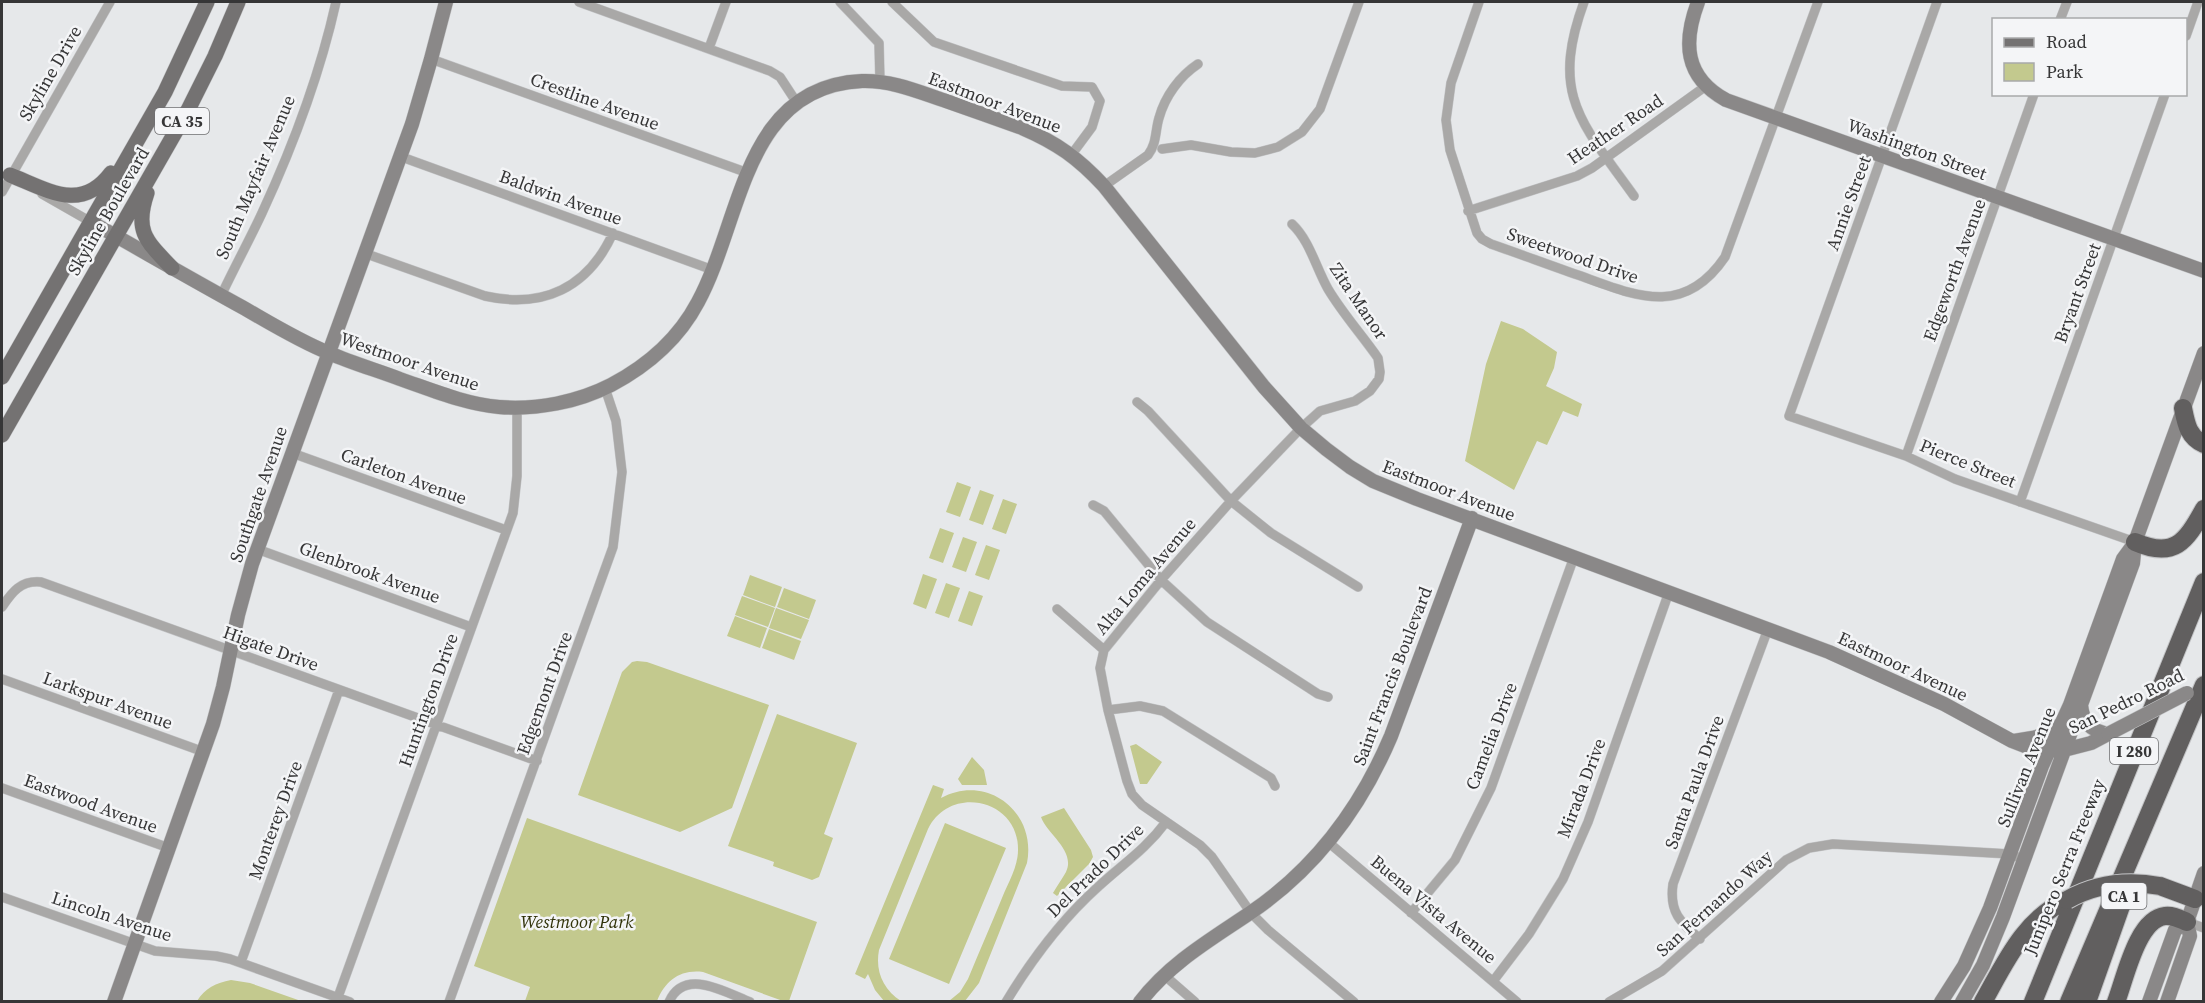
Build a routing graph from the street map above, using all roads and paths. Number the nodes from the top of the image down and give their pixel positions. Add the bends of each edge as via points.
1 (110, 2) edge
2 (207, 2) edge
3 (238, 2) edge
4 (336, 2) edge
5 (446, 2) edge
6 (579, 2) edge
7 (726, 2) edge
8 (840, 2) edge
9 (892, 2) edge
10 (1359, 2) edge
11 (1479, 2) edge
12 (1584, 2) edge
13 (1698, 2) edge
14 (1818, 2) edge
15 (1937, 2) edge
16 (2067, 2) edge
17 (2198, 2) edge
18 (2061, 18) edge
19 (2187, 33) edge
20 (709, 48) junction
21 (431, 59) junction
22 (1198, 64) dead end
23 (880, 82) junction
24 (1706, 86) junction
25 (2033, 96) edge
26 (2164, 96) edge
27 (797, 103) junction
28 (1776, 118) junction
29 (139, 138) junction
30 (1157, 149) junction
31 (1072, 154) junction
32 (399, 156) junction
33 (1883, 156) junction
34 (1606, 158) junction
35 (158, 162) junction
36 (6, 172) edge
37 (748, 173) junction
38 (1104, 186) junction
39 (2, 192) edge
40 (1634, 196) dead end
41 (1998, 197) junction
42 (1468, 211) junction
43 (91, 222) junction
44 (1292, 224) dead end
45 (613, 233) junction
46 (116, 236) junction
47 (2113, 238) junction
48 (364, 253) junction
49 (172, 268) junction
50 (713, 270) junction
51 (2204, 271) edge
52 (221, 296) junction
53 (328, 353) junction
54 (2204, 353) edge
55 (2, 377) edge
56 (605, 388) junction
57 (1137, 402) dead end
58 (517, 408) junction
59 (2183, 408) junction
60 (1789, 416) joint
61 (1301, 428) junction
62 (2, 435) edge
63 (2204, 444) edge
64 (292, 453) junction
65 (1906, 456) junction
66 (1231, 501) junction
67 (2020, 502) junction
68 (1093, 505) dead end
69 (2204, 509) edge
70 (1472, 518) junction
71 (506, 530) junction
72 (2135, 542) junction
73 (257, 549) junction
74 (1574, 557) junction
75 (1161, 580) junction
76 (2204, 582) edge
77 (1358, 587) dead end
78 (1669, 592) junction
79 (2, 607) edge
80 (1057, 609) dead end
81 (471, 627) junction
82 (1768, 629) junction
83 (1104, 650) junction
84 (231, 651) junction
85 (2, 679) edge
86 (2204, 685) edge
87 (339, 690) junction
88 (1328, 697) dead end
89 (2081, 705) junction
90 (1108, 710) junction
91 (2062, 724) junction
92 (436, 725) junction
93 (2098, 736) junction
94 (2012, 741) junction
95 (2064, 750) junction
96 (204, 752) junction
97 (2049, 752) junction
98 (537, 761) junction
99 (1275, 786) dead end
100 (2, 788) edge
101 (2154, 804) junction
102 (1166, 822) junction
103 (1328, 842) junction
104 (169, 848) junction
105 (2010, 854) junction
106 (2025, 860) junction
107 (2204, 873) edge
108 (2, 897) edge
109 (2067, 900) junction
110 (2199, 901) edge
111 (1251, 913) junction
112 (1411, 913) junction
113 (2195, 925) edge
114 (1700, 939) junction
115 (135, 945) junction
116 (241, 962) junction
117 (1164, 975) junction
118 (1494, 980) junction
119 (338, 997) junction
120 (114, 1002) edge
121 (350, 1002) edge
122 (449, 1002) edge
123 (669, 1002) edge
124 (750, 1002) edge
125 (1006, 1002) edge
126 (1140, 1002) edge
127 (1195, 1002) edge
128 (1353, 1002) edge
129 (1517, 1002) edge
130 (1609, 1002) edge
131 (1941, 1002) edge
132 (1962, 1002) edge
133 (1983, 1002) edge
134 (1998, 1002) edge
135 (2033, 1002) edge
136 (2069, 1002) edge
137 (2087, 1002) edge
138 (2116, 1002) edge
139 (2149, 1002) edge
140 (2167, 1002) edge

1 - 36 street, Skyline Drive
2 - 29 main road, Skyline Boulevard / CA 35
3 - 35 main road, Skyline Boulevard / CA 35 via 207,74
4 - 52 street, South Mayfair Avenue via 288,152
5 - 21 street, Southgate Avenue
6 - 20 street
7 - 20 street
8 - 23 street via 879,42
9 - 31 street via 934,42 1062,86 1092,87 1100,101 1092,127
10 - 30 street via 1320,110 1302,132 1278,147 1255,153 1191,145
11 - 42 street, Sweetwood Drive via 1451,83 1447,107 1450,150
12 - 34 street via 1571,44 1571,90 1581,119
13 - 24 street via 1689,28 1689,48 1694,69
14 - 28 street, Sweetwood Drive
15 - 33 street, Annie Street
16 - 18 street
17 - 19 street
20 - 27 street via 776,74
21 - 32 street, Southgate Avenue
21 - 37 street, Crestline Avenue
22 - 30 street via 1166,99 1158,118
23 - 27 street, Eastmoor Avenue via 835,85
23 - 31 street, Eastmoor Avenue via 909,88 1041,136
24 - 28 street, Washington Street via 1730,101
24 - 34 street, Heather Road
25 - 41 street, Edgeworth Avenue
26 - 47 street, Bryant Street
27 - 37 street, Westmoor Avenue via 766,134
28 - 33 street, Washington Street
28 - 42 street, Sweetwood Drive via 1725,257 1710,276 1680,294 1654,298 1635,295 1491,244 1482,240
29 - 36 main road via 104,182 89,194 64,195
29 - 43 main road, Skyline Boulevard / CA 35
30 - 38 street
31 - 38 street, Eastmoor Avenue
32 - 45 street, Baldwin Avenue
32 - 48 street, Southgate Avenue
33 - 41 street, Washington Street
33 - 60 street, Annie Street
34 - 40 street
34 - 42 street, Heather Road via 1563,182
35 - 46 main road, Skyline Boulevard / CA 35
35 - 49 main road via 142,207 141,226 147,242
36 - 39 street, Skyline Drive
36 - 43 street, Westmoor Avenue
37 - 50 street, Westmoor Avenue
38 - 61 street, Eastmoor Avenue
41 - 47 street, Washington Street
41 - 65 street, Edgeworth Avenue
43 - 46 street, Westmoor Avenue
43 - 55 main road, Skyline Boulevard / CA 35
44 - 61 street, Zita Manor via 1302,234 1341,310 1380,365 1379,379 1371,391 1354,401 1320,411
45 - 48 street via 600,259 576,282 553,294 525,301 485,296
45 - 50 street, Baldwin Avenue
46 - 49 street, Westmoor Avenue
46 - 62 main road, Skyline Boulevard / CA 35
47 - 51 street, Washington Street
47 - 67 street, Bryant Street
48 - 53 street, Southgate Avenue
49 - 52 street, Westmoor Avenue
50 - 56 street, Westmoor Avenue via 696,306 671,340 642,366
52 - 53 street, Westmoor Avenue
53 - 58 street, Westmoor Avenue via 463,401
53 - 64 street, Southgate Avenue
54 - 59 street, Sullivan Avenue
56 - 58 street, Westmoor Avenue via 561,403
56 - 98 street, Edgemont Drive via 616,421 622,472 613,547
57 - 66 street
58 - 71 street, Huntington Drive via 516,494
59 - 63 highway via 2189,432
59 - 72 street, Sullivan Avenue
60 - 65 street, Pierce Street
61 - 66 street, Alta Loma Avenue
61 - 70 street, Eastmoor Avenue via 1373,480
64 - 71 street, Carleton Avenue
64 - 73 street, Southgate Avenue
65 - 67 street, Pierce Street
66 - 75 street, Alta Loma Avenue
66 - 77 street via 1271,533
67 - 72 street, Pierce Street
68 - 75 street via 1104,511
69 - 72 highway via 2190,533 2177,545 2155,550
70 - 74 street, Eastmoor Avenue
70 - 103 street, Saint Francis Boulevard via 1381,760
71 - 81 street, Huntington Drive
72 - 89 street, Sullivan Avenue via 2133,562
72 - 91 street, Sullivan Avenue via 2123,559
73 - 81 street, Glenbrook Avenue
73 - 84 street, Southgate Avenue
74 - 78 street, Eastmoor Avenue
74 - 112 street, Camelia Drive via 1491,788 1455,860
75 - 83 street, Alta Loma Avenue
75 - 88 street via 1207,622
76 - 135 highway, Junipero Serra Freeway / I 280
78 - 82 street, Eastmoor Avenue
78 - 118 street, Mirada Drive via 1588,822 1563,879
79 - 84 street, Higate Drive via 21,585 41,582
80 - 83 street
81 - 92 street, Huntington Drive
82 - 94 street, Eastmoor Avenue via 1944,704
82 - 114 street, Santa Paula Drive via 1673,884 1674,909 1682,923
83 - 90 street, Alta Loma Avenue via 1100,668
84 - 87 street, Higate Drive
84 - 96 street, Southgate Avenue
85 - 96 street, Larkspur Avenue
86 - 93 street, San Pedro Road, bridge
86 - 101 highway, I 280
87 - 92 street, Higate Drive
87 - 116 street, Monterey Drive
89 - 93 street via 2085,723
89 - 95 street, Sullivan Avenue
90 - 99 street via 1140,706 1163,711 1271,778
90 - 102 street, Alta Loma Avenue via 1132,794
91 - 94 street via 2037,737
91 - 97 street, Sullivan Avenue
92 - 98 street, Higate Drive
92 - 119 street, Huntington Drive
93 - 95 street, San Pedro Road
94 - 97 street, Eastmoor Avenue
95 - 97 street, Eastmoor Avenue
95 - 106 street, Sullivan Avenue
96 - 104 street, Southgate Avenue
97 - 105 street, Sullivan Avenue
98 - 122 street, Edgemont Drive
100 - 104 street, Eastwood Avenue
101 - 136 highway, I 280
101 - 137 highway, CA 1
102 - 111 street, Alta Loma Avenue via 1212,857
102 - 125 street, Del Prado Drive via 1143,850 1099,886 1050,938
103 - 111 street, Saint Francis Boulevard via 1291,881
103 - 112 street, Buena Vista Avenue
104 - 115 street, Southgate Avenue
105 - 106 street, San Fernando Way
105 - 114 street, San Fernando Way via 1833,843 1809,848 1786,860
105 - 131 street, Sullivan Avenue via 1967,960
106 - 132 street, Sullivan Avenue via 1988,956
107 - 110 street
108 - 115 street, Lincoln Avenue
109 - 110 highway, bridge via 2089,889 2134,883 2160,886
109 - 133 highway via 2046,911 2025,932
109 - 134 highway via 2025,942
110 - 113 street
111 - 117 street, Saint Francis Boulevard via 1208,939
111 - 128 street, Alta Loma Avenue
112 - 118 street, Buena Vista Avenue
113 - 138 highway via 2168,915 2148,925
113 - 139 street via 2175,930
113 - 140 street
114 - 130 street, San Fernando Way via 1662,972
115 - 116 street, Lincoln Avenue
115 - 120 street, Southgate Avenue
116 - 119 street, Lincoln Avenue
117 - 126 street, Saint Francis Boulevard
117 - 127 street
118 - 129 street, Buena Vista Avenue
119 - 121 street, Lincoln Avenue
123 - 124 street via 679,988 694,983

